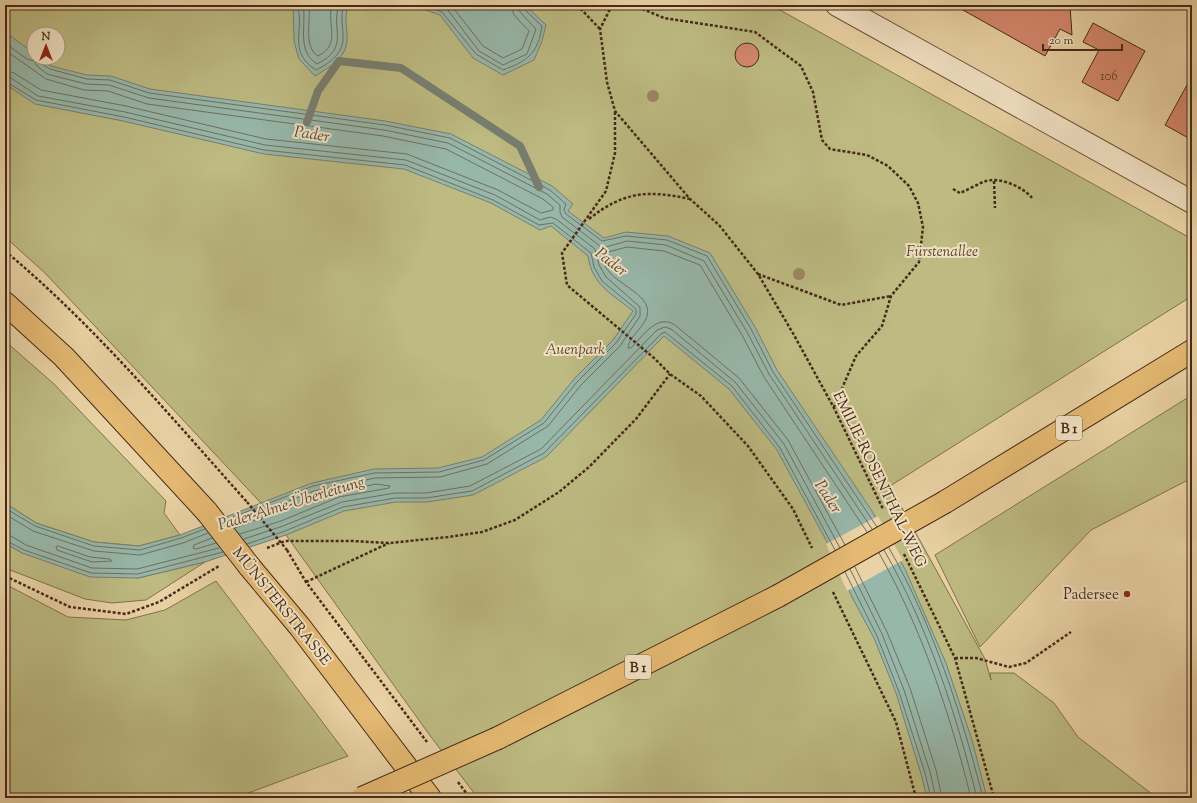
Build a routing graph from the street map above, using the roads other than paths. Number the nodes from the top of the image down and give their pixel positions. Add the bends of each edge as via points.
1 (837, 5) edge
2 (1192, 202) edge
3 (5, 303) edge
4 (1192, 351) edge
5 (362, 798) edge
6 (430, 798) edge

1 - 2 street
3 - 6 main road, MÜNSTERSTRASSE, bridge via 64,357 207,512 300,627
4 - 5 main road, B 1, bridge via 945,502 778,596 498,738

